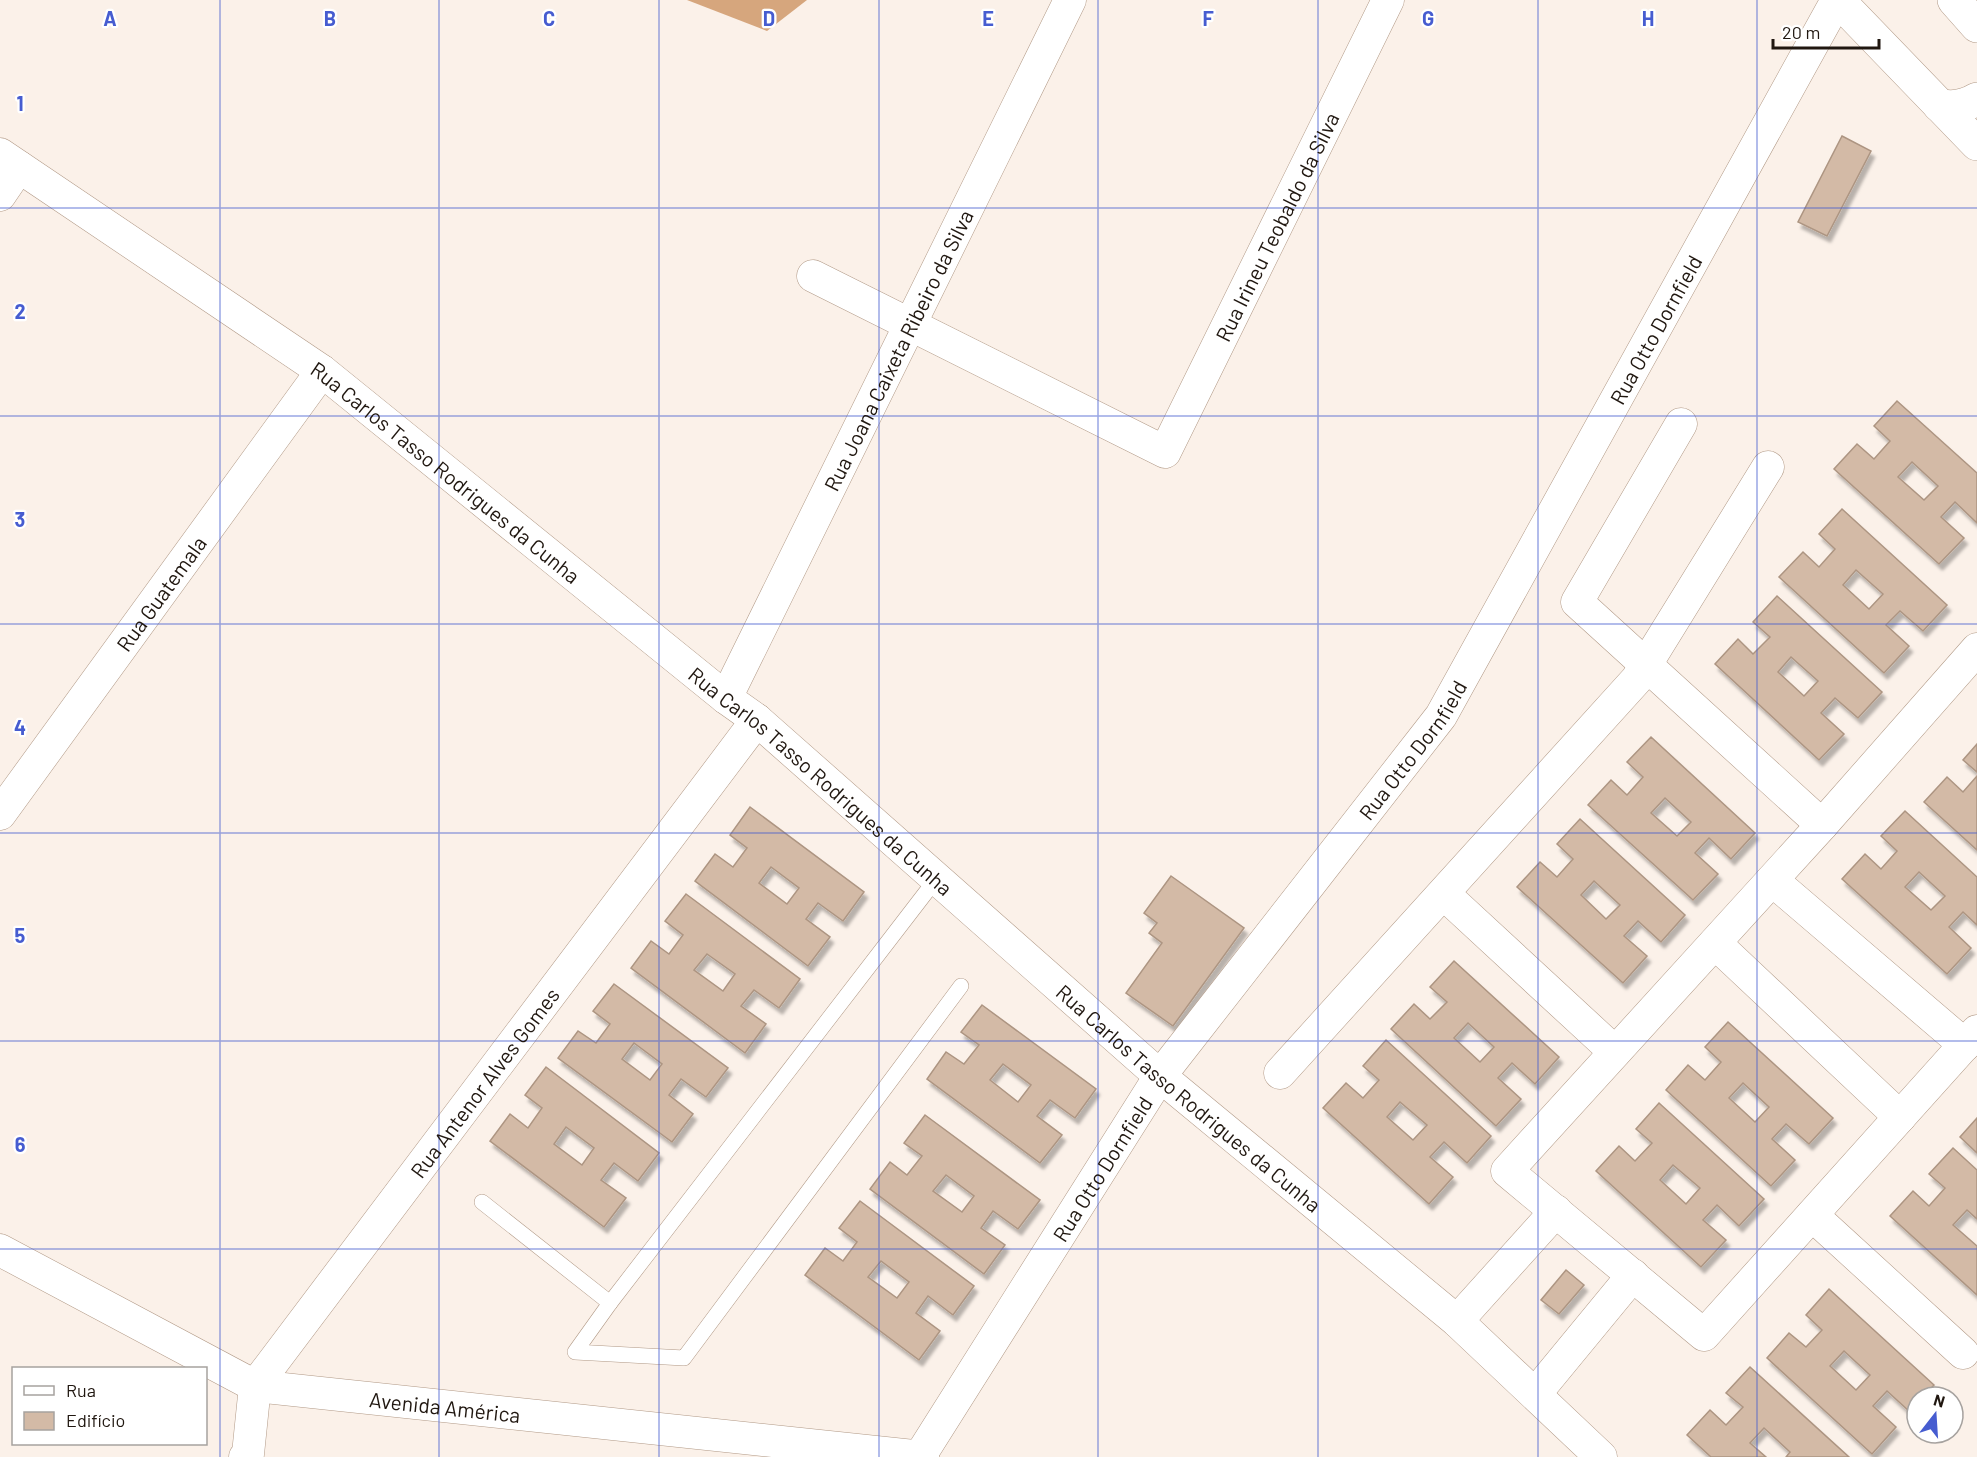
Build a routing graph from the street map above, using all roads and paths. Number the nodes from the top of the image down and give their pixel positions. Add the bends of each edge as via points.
1 (1070, 0) edge
2 (1388, 0) edge
3 (1838, 0) edge
4 (1954, 0) edge
5 (1977, 26) edge
6 (1977, 99) edge
7 (1939, 105) junction
8 (1977, 144) edge
9 (10, 160) edge
10 (0, 195) edge
11 (813, 276) dead end
12 (909, 325) junction
13 (322, 371) junction
14 (1682, 424) dead end
15 (1768, 467) dead end
16 (1977, 650) edge
17 (1646, 664) junction
18 (726, 698) junction
19 (757, 720) junction
20 (0, 814) edge
21 (1822, 825) junction
22 (937, 878) junction
23 (1772, 880) junction
24 (1444, 894) junction
25 (1715, 943) junction
26 (961, 987) dead end
27 (1971, 1038) edge
28 (1615, 1052) junction
29 (1280, 1073) dead end
30 (1160, 1076) junction
31 (1900, 1117) junction
32 (482, 1202) dead end
33 (1556, 1211) junction
34 (1812, 1215) junction
35 (0, 1250) edge
36 (1633, 1275) junction
37 (610, 1303) junction
38 (1457, 1321) junction
39 (1963, 1353) dead end
40 (255, 1386) junction
41 (1535, 1394) junction
42 (248, 1456) edge
43 (921, 1456) edge
44 (1601, 1457) edge

1 - 12 street, Rua Joana Caixeta Ribeiro da Silva
2 - 12 street, Rua Irineu Teobaldo da Silva via 1165,452
3 - 7 street
3 - 30 street, Rua Otto Dornfield via 1441,716
4 - 5 street
6 - 7 street via 1961,106
7 - 8 street
9 - 10 street
9 - 13 street, Rua Carlos Tasso Rodrigues da Cunha
11 - 12 street
12 - 18 street, Rua Joana Caixeta Ribeiro da Silva
13 - 18 street, Rua Carlos Tasso Rodrigues da Cunha
13 - 20 street, Rua Guatemala
14 - 17 street via 1577,602
15 - 17 street
16 - 21 street
17 - 21 street
17 - 24 street via 1637,679
18 - 19 street, Rua Carlos Tasso Rodrigues da Cunha
19 - 22 street, Rua Carlos Tasso Rodrigues da Cunha
19 - 40 street, Rua Antenor Alves Gomes
21 - 23 street
22 - 30 street, Rua Carlos Tasso Rodrigues da Cunha
22 - 37 lane
23 - 25 street
23 - 27 street
24 - 28 street
24 - 29 street
25 - 28 street
25 - 31 street
26 - 37 lane via 684,1358 575,1352
27 - 31 street
28 - 33 street via 1507,1171
30 - 38 street, Rua Carlos Tasso Rodrigues da Cunha
30 - 43 street, Rua Otto Dornfield
31 - 34 street
32 - 37 lane
33 - 36 street
33 - 38 street
34 - 36 street via 1704,1335
34 - 39 street
35 - 40 street, Avenida América
36 - 41 street
38 - 41 street, Rua Carlos Tasso Rodrigues da Cunha
40 - 42 street
40 - 43 street, Avenida América
41 - 44 street, Rua Carlos Tasso Rodrigues da Cunha

